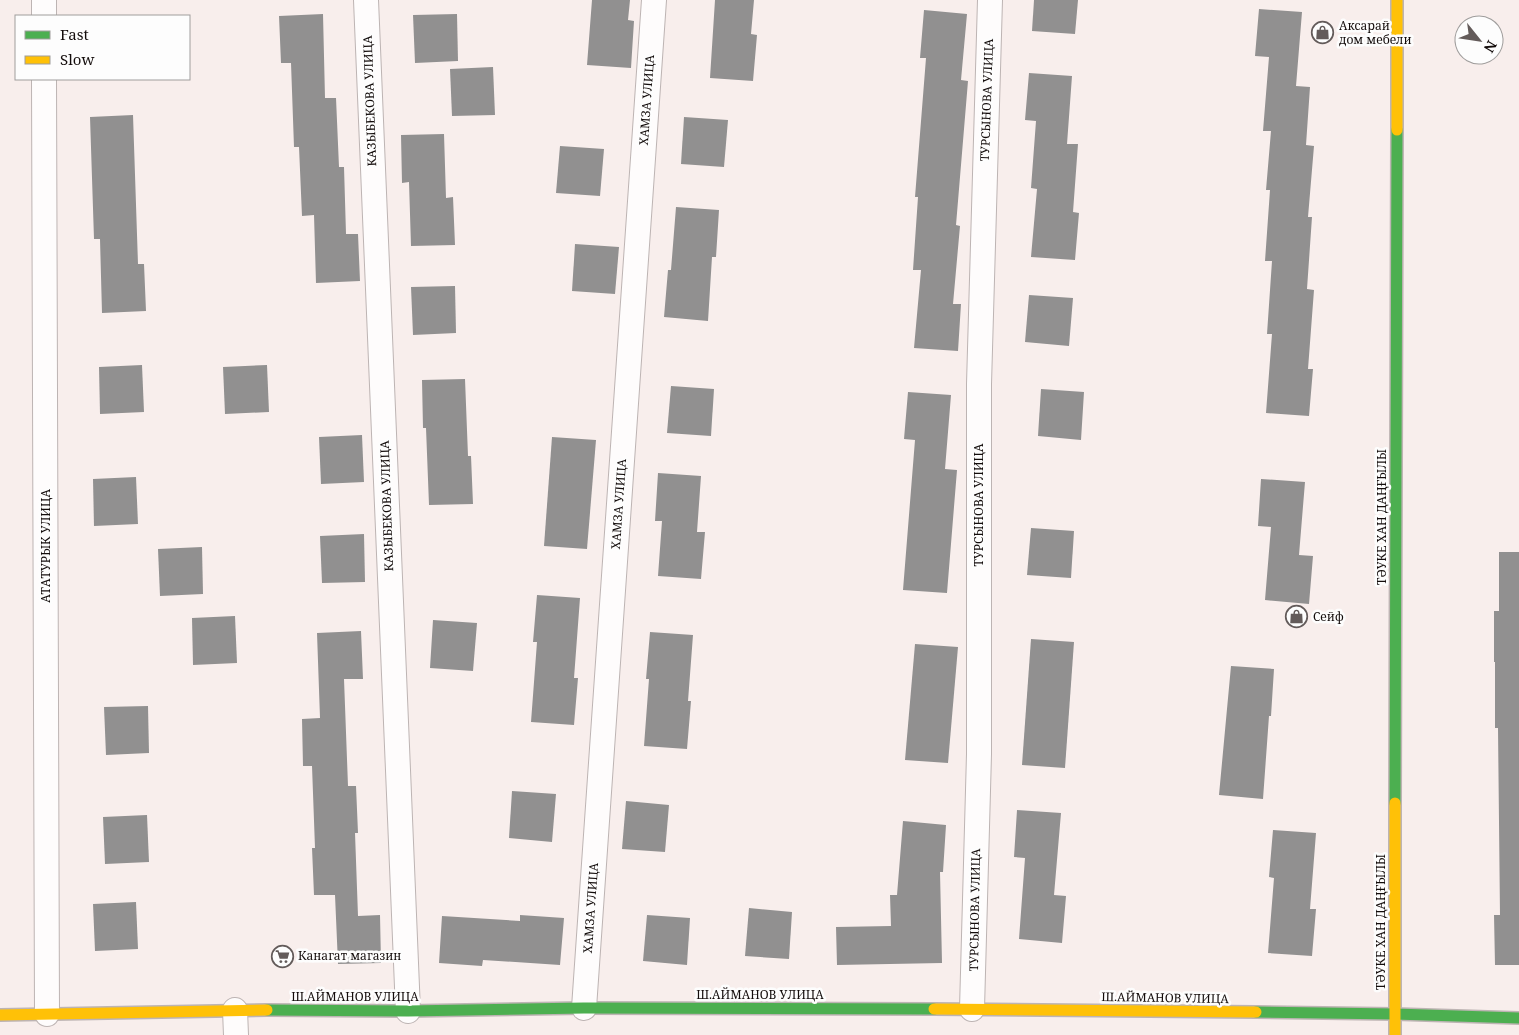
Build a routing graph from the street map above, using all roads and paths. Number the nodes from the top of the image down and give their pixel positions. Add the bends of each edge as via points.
1 (44, 0) edge
2 (366, 0) edge
3 (654, 0) edge
4 (990, 0) edge
5 (1397, 0) edge
6 (44, 15) edge
7 (44, 80) edge
8 (584, 1008) junction
9 (972, 1009) junction
10 (235, 1010) junction
11 (408, 1011) junction
12 (48, 1014) junction
13 (1395, 1014) junction
14 (0, 1015) edge
15 (1519, 1018) edge
16 (236, 1035) edge
17 (1394, 1035) edge

1 - 6 street
2 - 11 street, КАЗЫБЕКОВА УЛИЦА
3 - 8 street, ХАМЗА УЛИЦА
4 - 9 street, ТУРСЫНОВА УЛИЦА via 980,384 979,754
5 - 13 street, ТӘУКЕ ХАН ДАҢҒЫЛЫ
7 - 12 street, АТАТУРЫК УЛИЦА
8 - 9 street, Ш.АЙМАНОВ УЛИЦА
8 - 11 street, Ш.АЙМАНОВ УЛИЦА
9 - 13 street, Ш.АЙМАНОВ УЛИЦА
10 - 11 street, Ш.АЙМАНОВ УЛИЦА
10 - 12 street, Ш.АЙМАНОВ УЛИЦА
10 - 16 street
12 - 14 street, Ш.АЙМАНОВ УЛИЦА
13 - 15 street, Ш.АЙМАНОВ УЛИЦА
13 - 17 street, ТӘУКЕ ХАН ДАҢҒЫЛЫ

